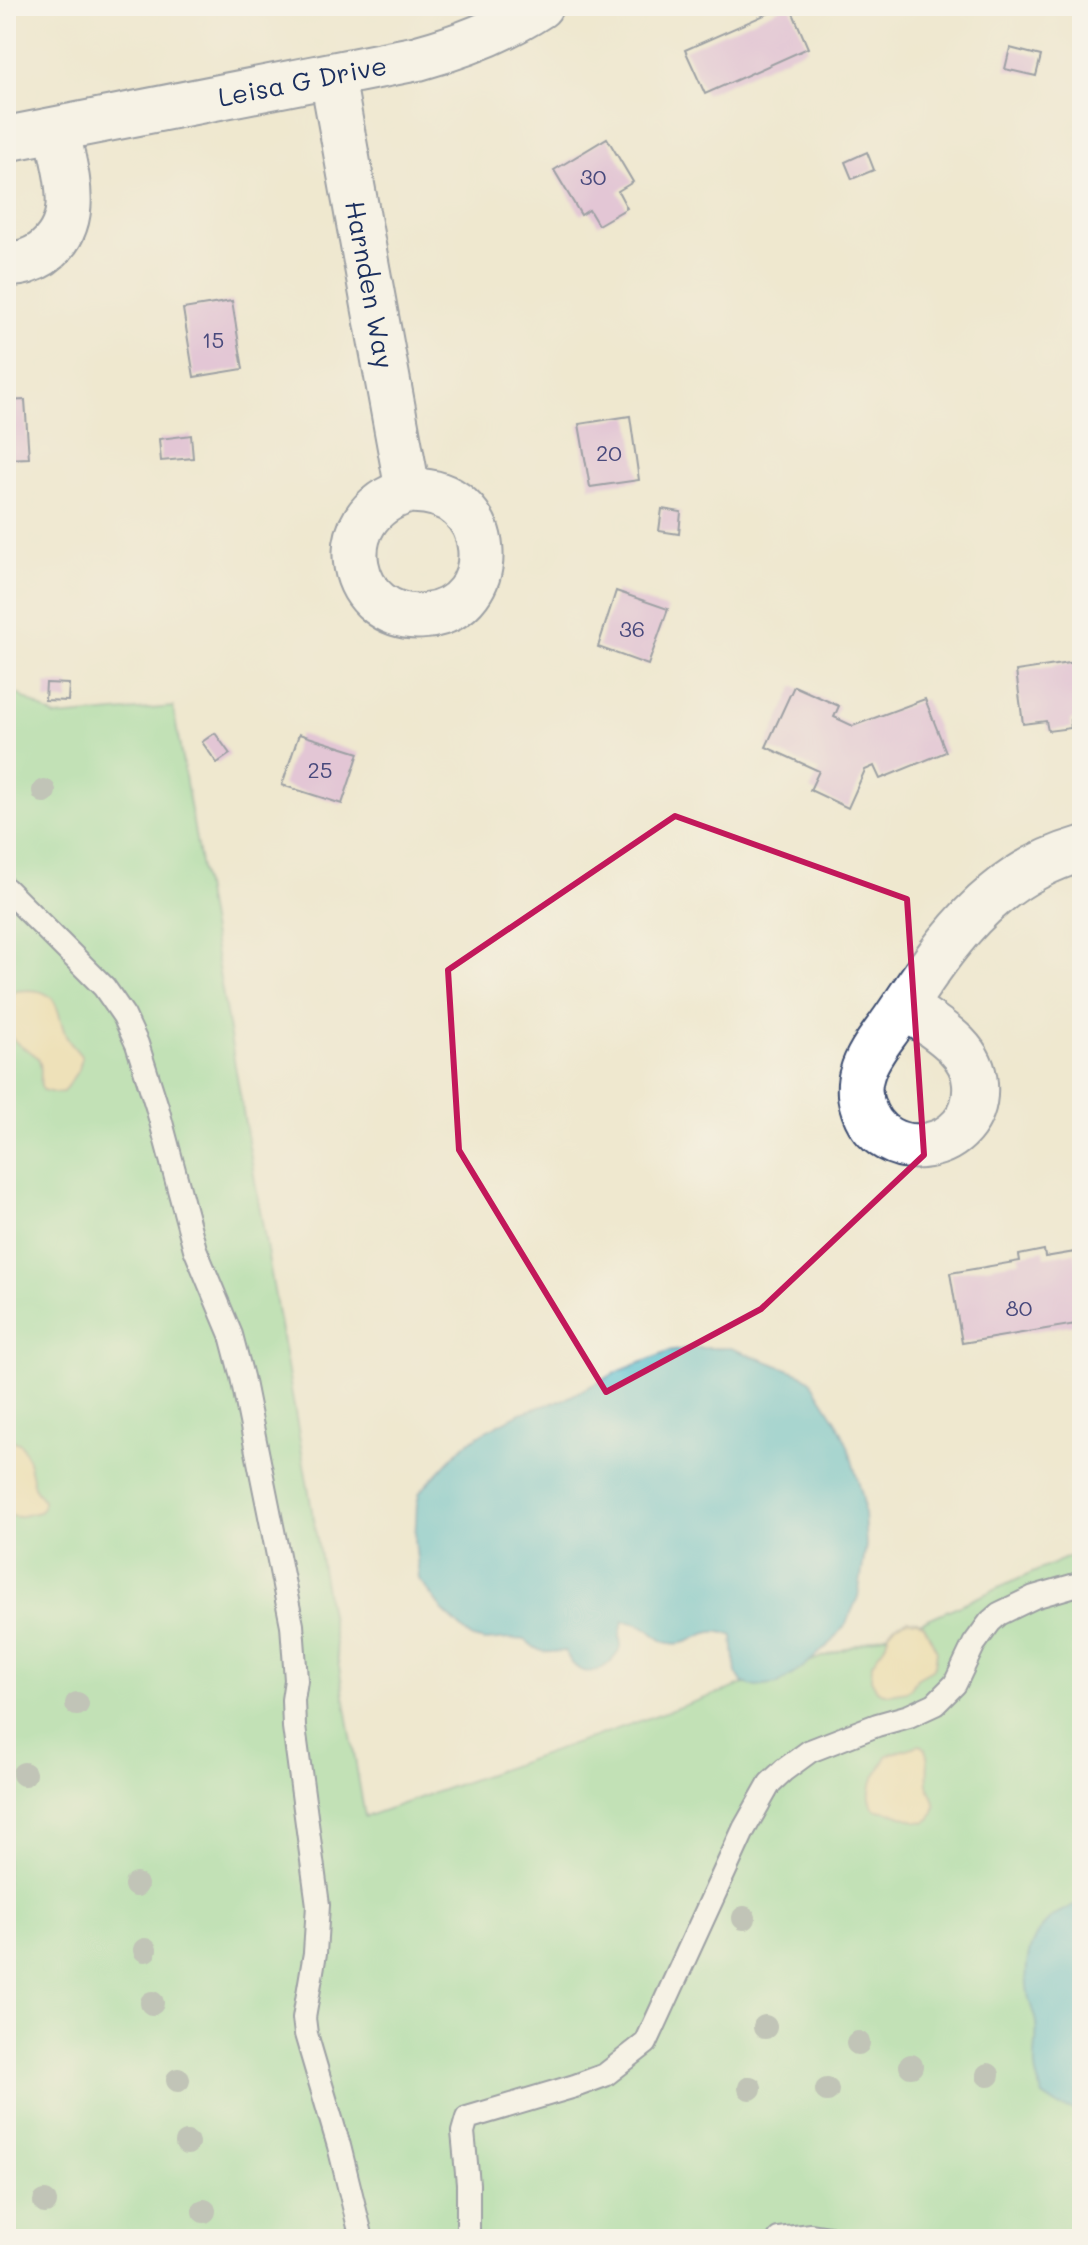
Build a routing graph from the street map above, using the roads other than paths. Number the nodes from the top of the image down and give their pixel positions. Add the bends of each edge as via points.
1 (540, 6) edge
2 (332, 76) junction
3 (57, 130) junction
4 (6, 139) edge
5 (6, 264) edge
6 (408, 491) dead end
7 (1082, 849) edge
8 (6, 889) edge
9 (904, 1006) dead end
10 (1082, 1583) edge
11 (362, 2239) edge
12 (468, 2239) edge
13 (779, 2239) edge
14 (836, 2239) edge

1 - 2 street, Leisa G Drive via 460,46
2 - 3 street, Leisa G Drive
2 - 6 street, Harnden Way
3 - 4 street, Leisa G Drive
3 - 5 street via 69,192 63,231 35,259
7 - 9 street via 1018,878 975,912
8 - 11 lane via 104,987 124,1016 157,1107 195,1249 231,1335 292,1625 297,1762 318,1905 306,2034
10 - 12 lane via 999,1614 974,1644 955,1684 935,1704 810,1751 770,1783 646,2043 605,2075 467,2118 463,2132
13 - 14 lane

